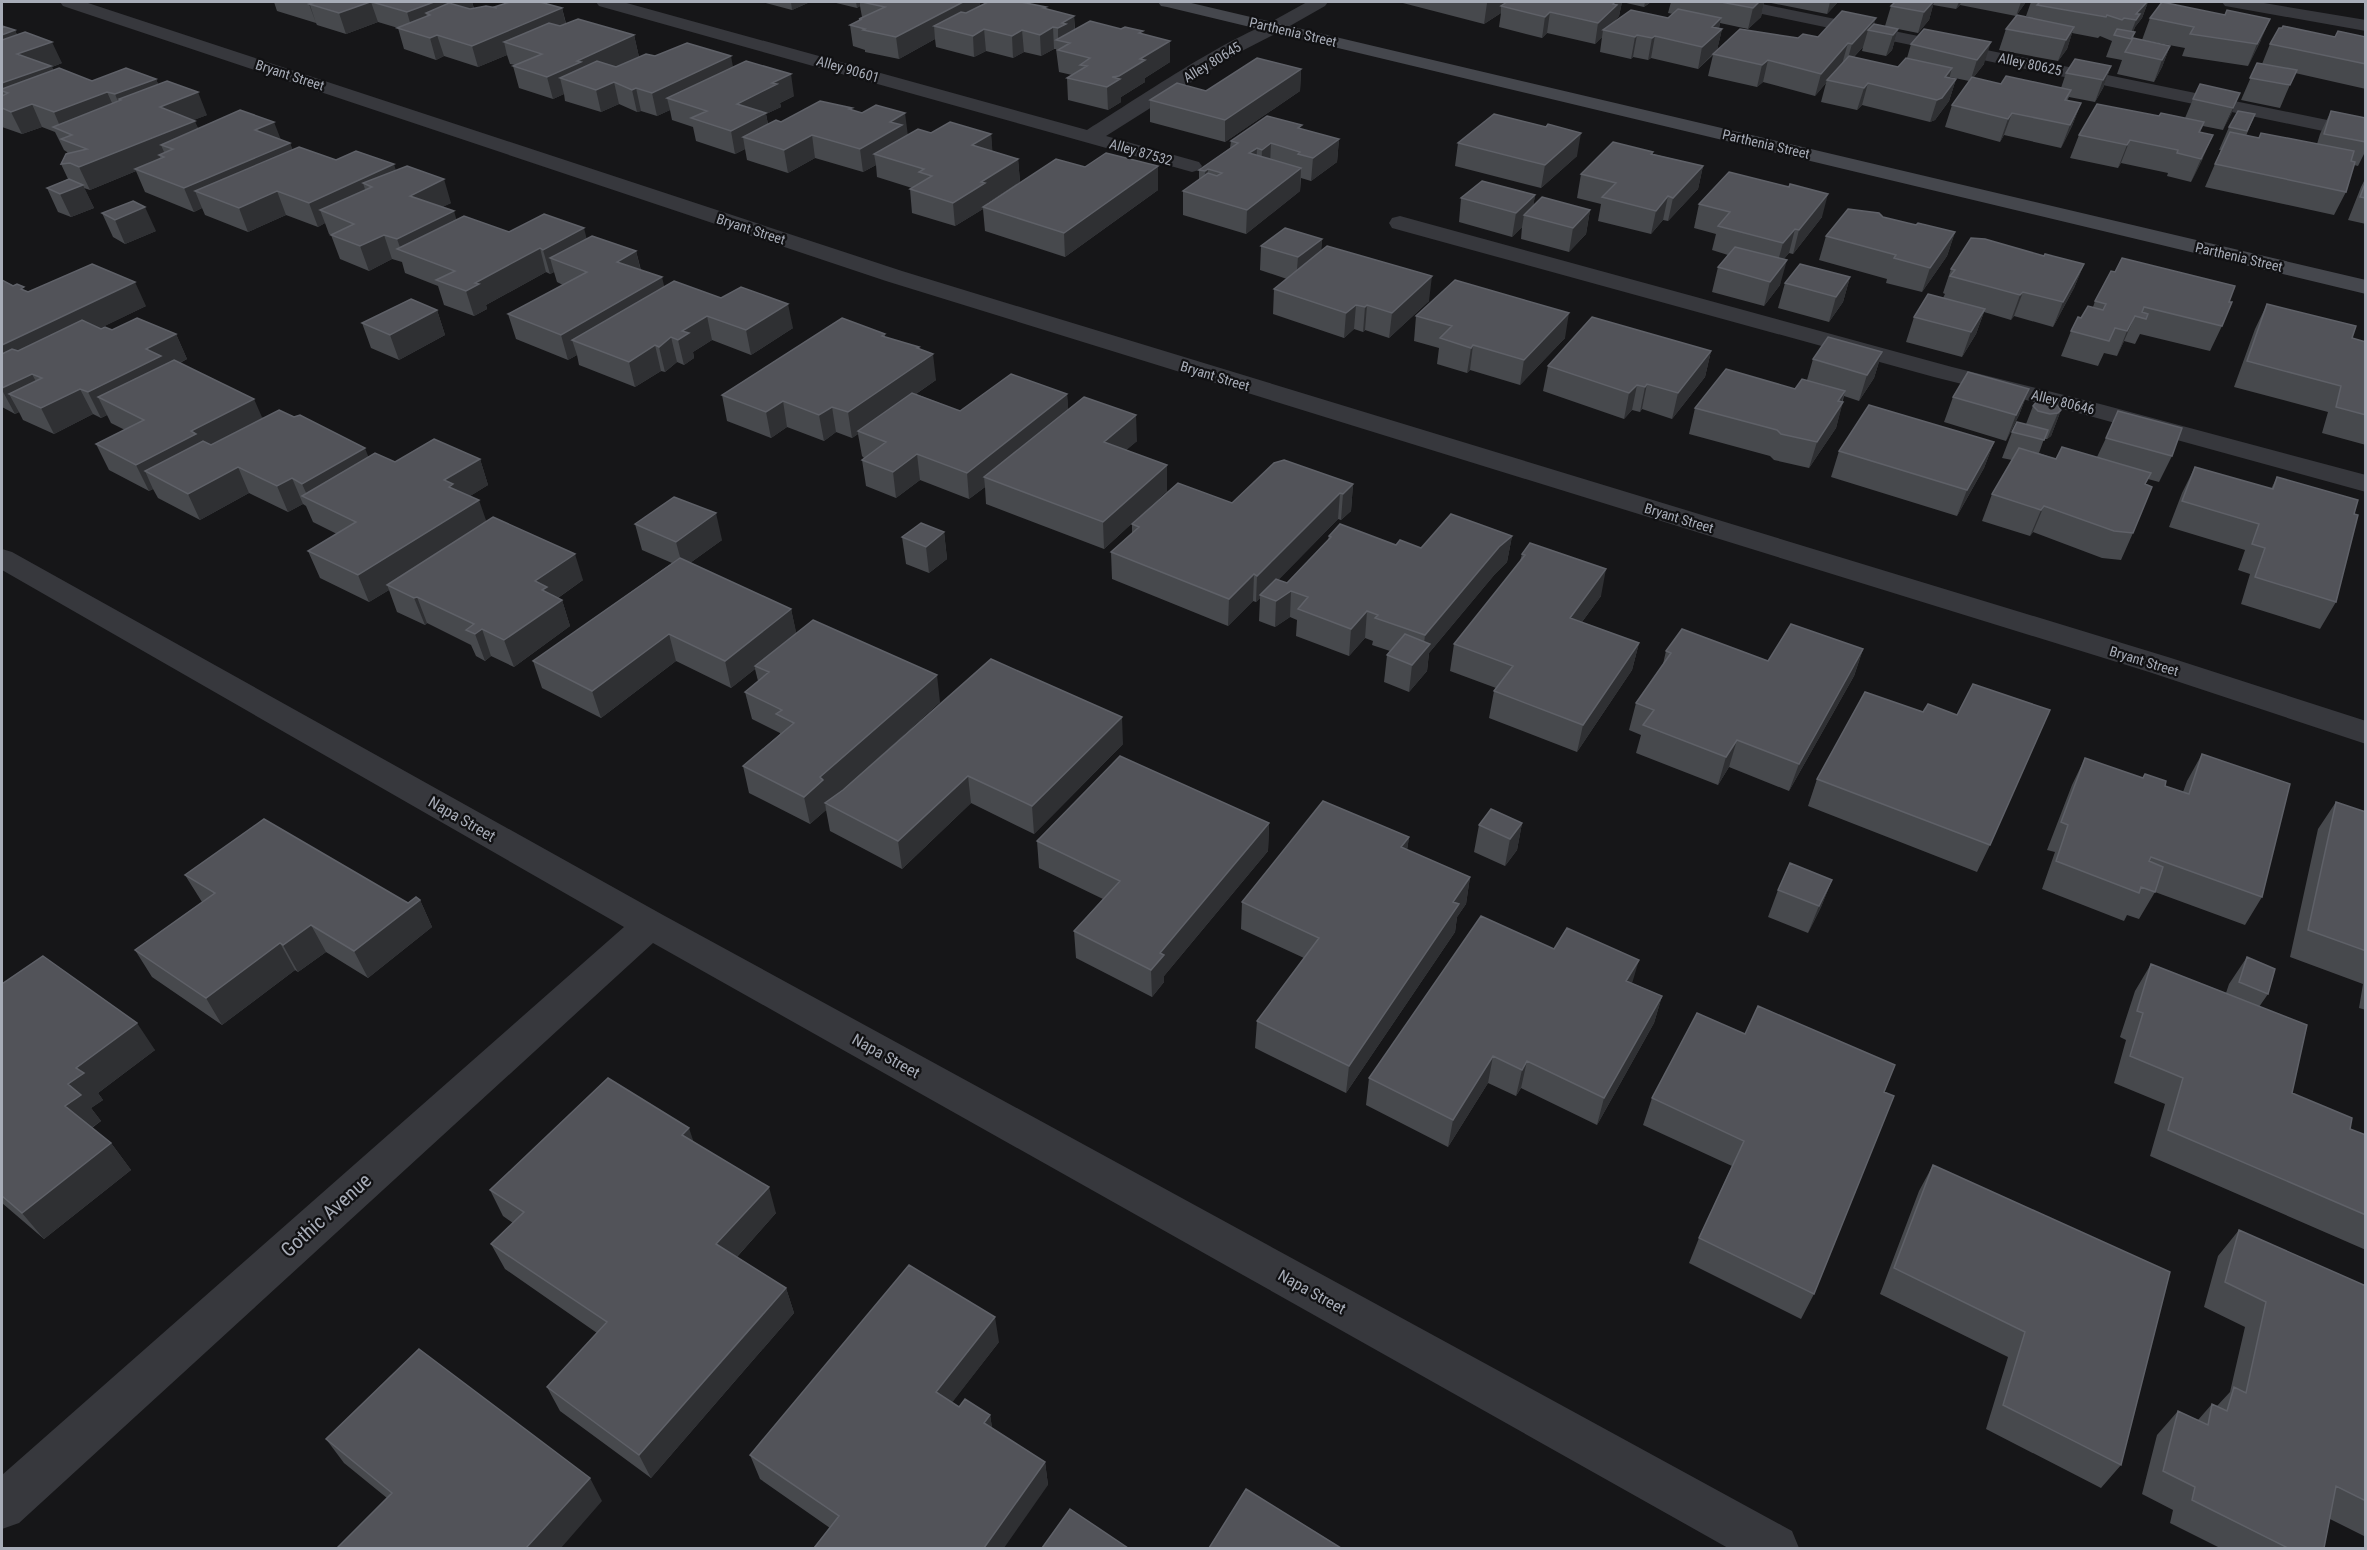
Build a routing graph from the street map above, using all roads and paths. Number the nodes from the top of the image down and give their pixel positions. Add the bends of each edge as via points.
1 (69, 2) edge
2 (605, 2) edge
3 (1167, 2) edge
4 (1319, 2) edge
5 (1729, 2) edge
6 (2230, 2) edge
7 (2366, 26) edge
8 (1275, 27) junction
9 (2366, 134) edge
10 (1090, 138) junction
11 (1192, 166) dead end
12 (1400, 223) dead end
13 (2366, 287) edge
14 (2366, 484) edge
15 (2, 558) edge
16 (2366, 733) edge
17 (650, 925) junction
18 (2, 1506) edge
19 (1775, 1548) edge

1 - 16 street, Bryant Street via 894,276 2160,665
2 - 10 street, Alley 90601
3 - 8 main road, Parthenia Street
4 - 8 street
5 - 9 street, Alley 80625
6 - 7 street
8 - 10 street, Alley 80645 via 1230,50
8 - 13 main road, Parthenia Street
10 - 11 street, Alley 87532
12 - 14 street, Alley 80646
15 - 17 street, Napa Street
17 - 18 street, Gothic Avenue
17 - 19 street, Napa Street

